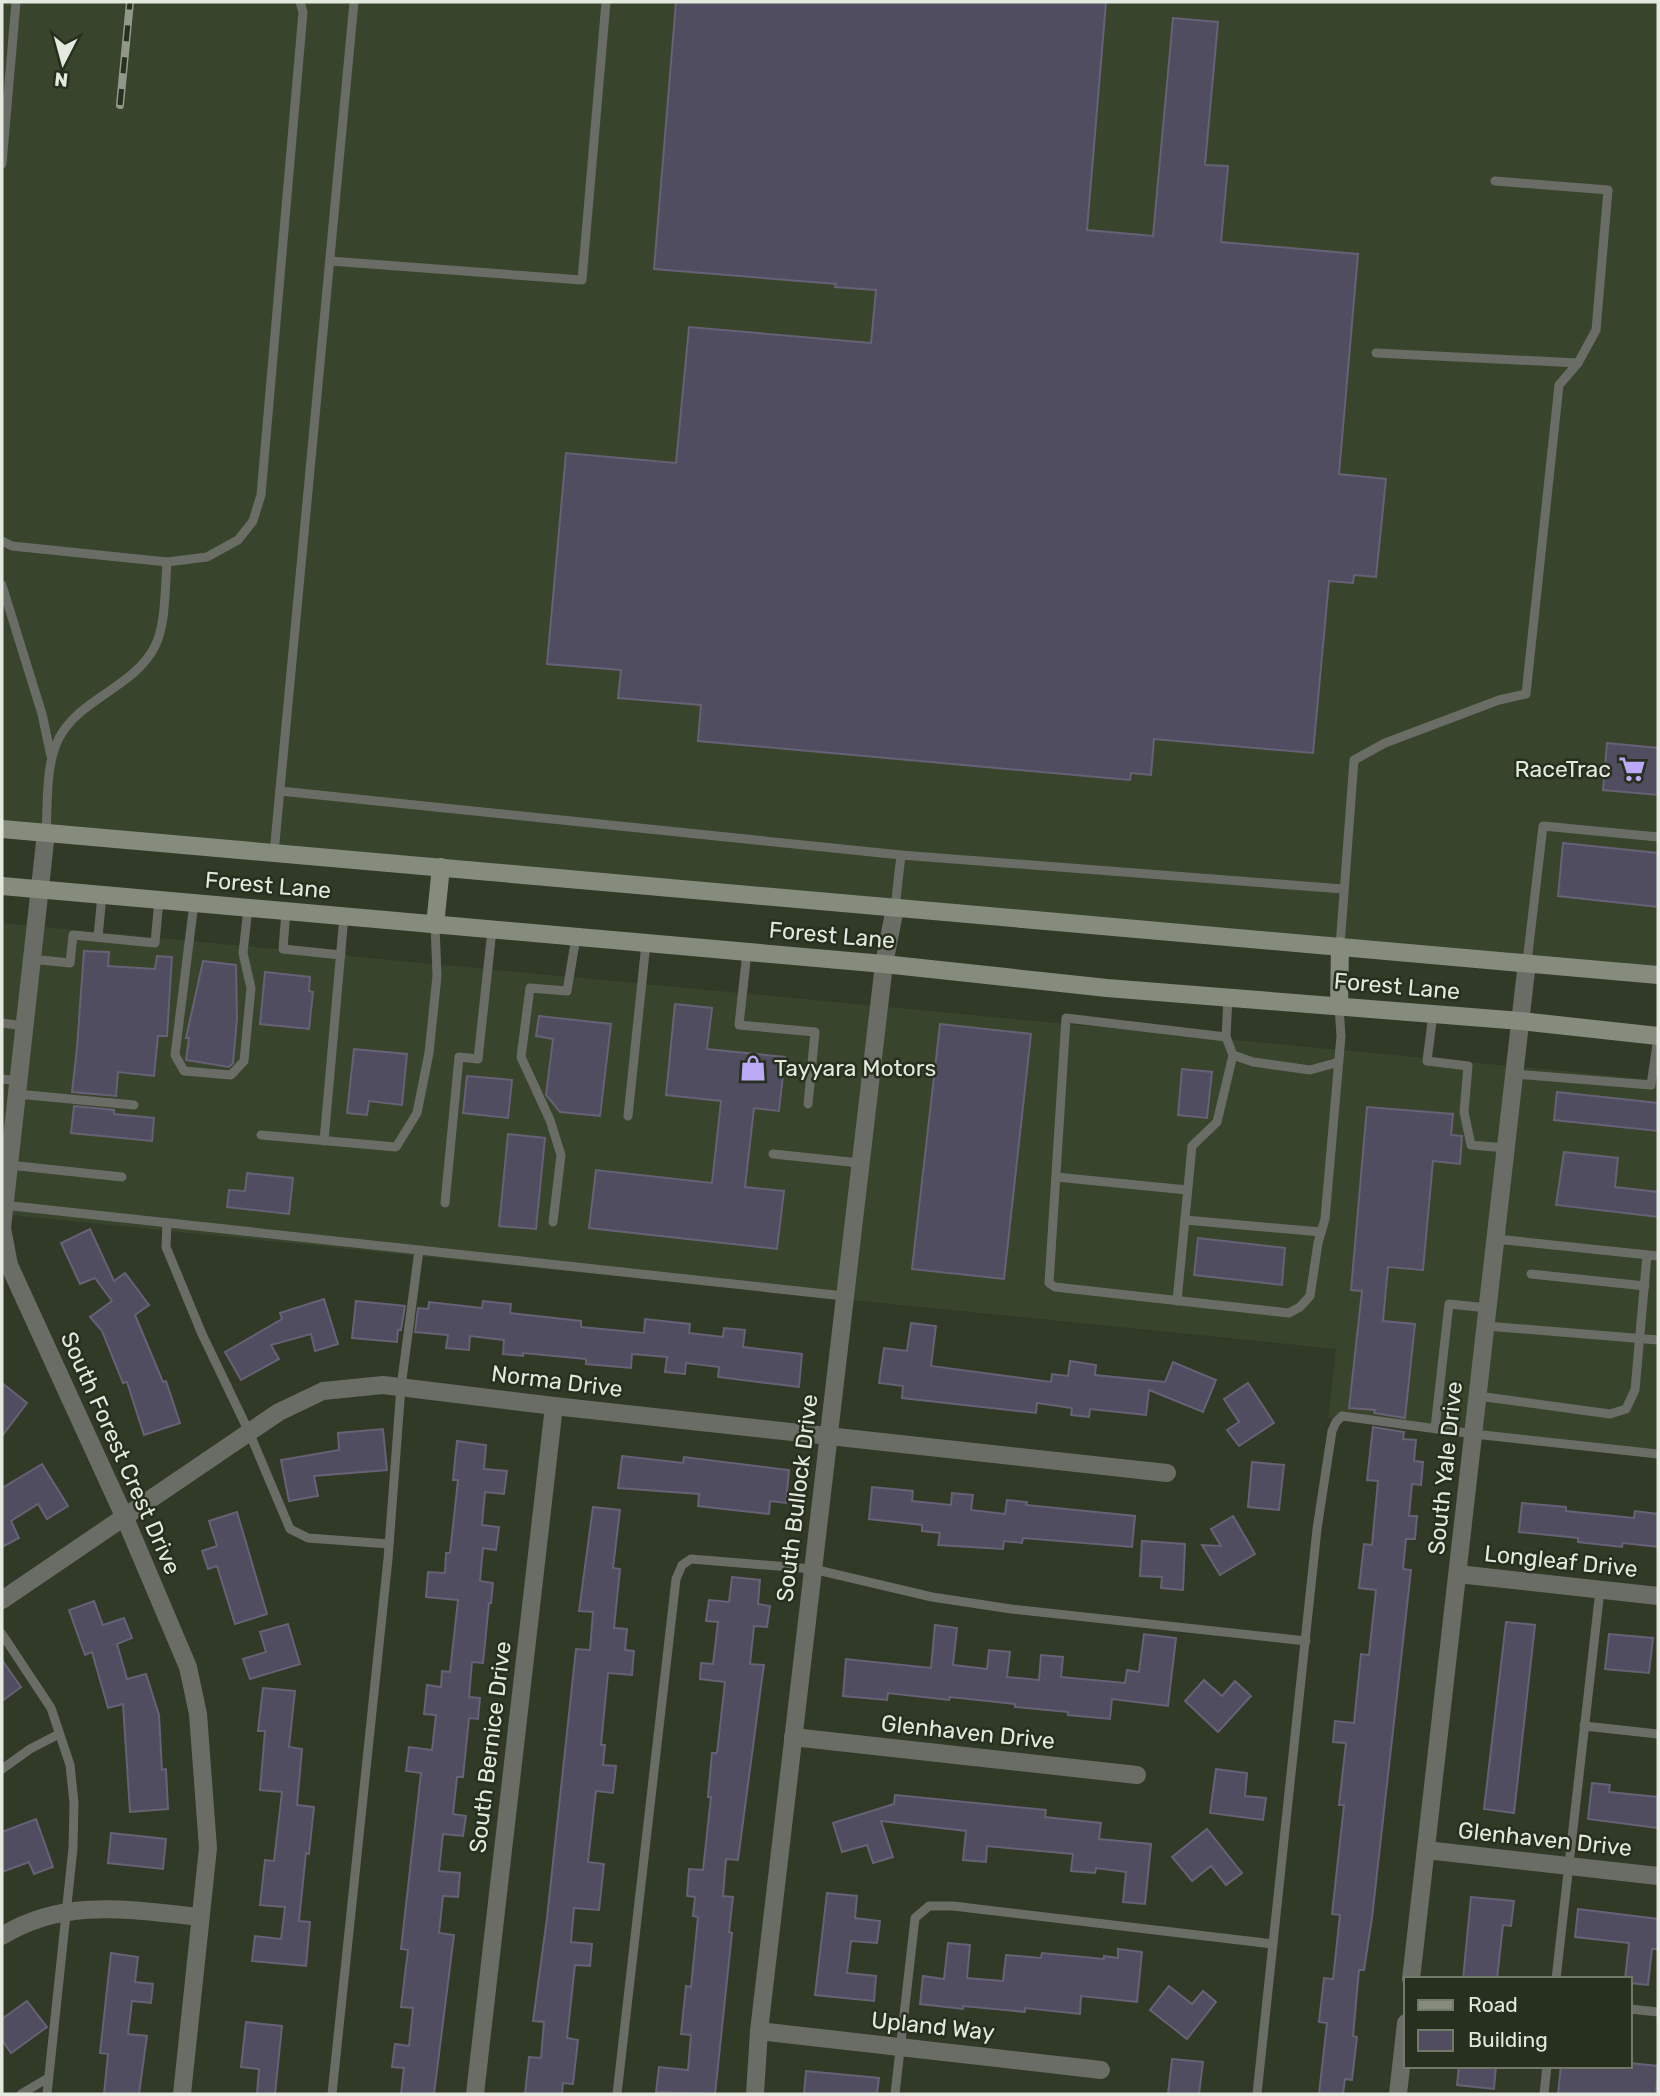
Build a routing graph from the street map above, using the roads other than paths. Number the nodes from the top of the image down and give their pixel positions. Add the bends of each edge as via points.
1 (16, 2) edge
2 (300, 2) edge
3 (354, 2) edge
4 (606, 2) edge
5 (2, 164) edge
6 (1495, 181) dead end
7 (330, 261) junction
8 (1376, 353) dead end
9 (1578, 363) junction
10 (2, 541) edge
11 (167, 562) junction
12 (2, 585) edge
13 (52, 758) junction
14 (280, 791) junction
15 (2, 830) edge
16 (46, 833) junction
17 (1658, 837) edge
18 (274, 853) junction
19 (901, 855) junction
20 (441, 867) junction
21 (2, 886) edge
22 (39, 889) junction
23 (1343, 889) junction
24 (102, 895) junction
25 (159, 900) junction
26 (194, 903) junction
27 (248, 908) junction
28 (895, 908) junction
29 (286, 911) junction
30 (344, 916) junction
31 (435, 925) junction
32 (492, 930) junction
33 (98, 937) junction
34 (576, 937) junction
35 (646, 943) junction
36 (1340, 946) junction
37 (747, 952) junction
38 (341, 955) junction
39 (31, 959) junction
40 (1527, 962) junction
41 (884, 964) junction
42 (1658, 975) edge
43 (1227, 997) junction
44 (1339, 1006) junction
45 (1433, 1014) junction
46 (1521, 1020) junction
47 (2, 1023) edge
48 (24, 1026) junction
49 (1226, 1037) junction
50 (1658, 1037) edge
51 (1233, 1055) junction
52 (1339, 1062) junction
53 (1514, 1074) junction
54 (12, 1085) edge
55 (808, 1104) dead end
56 (134, 1105) dead end
57 (628, 1116) dead end
58 (261, 1135) dead end
59 (324, 1140) junction
60 (1506, 1148) junction
61 (773, 1154) dead end
62 (860, 1163) junction
63 (5, 1165) edge
64 (122, 1177) dead end
65 (1056, 1177) junction
66 (1187, 1190) junction
67 (445, 1203) dead end
68 (3, 1205) edge
69 (1185, 1220) junction
70 (553, 1222) dead end
71 (167, 1223) junction
72 (1321, 1232) junction
73 (1496, 1239) junction
74 (419, 1250) junction
75 (1647, 1255) junction
76 (1658, 1256) edge
77 (1531, 1274) dead end
78 (1644, 1286) junction
79 (844, 1296) junction
80 (1177, 1301) junction
81 (1487, 1317) junction
82 (1640, 1339) junction
83 (1658, 1340) edge
84 (401, 1387) junction
85 (1478, 1396) junction
86 (554, 1406) junction
87 (1436, 1428) junction
88 (249, 1432) junction
89 (1474, 1434) junction
90 (829, 1436) junction
91 (1658, 1454) edge
92 (1167, 1473) dead end
93 (124, 1516) junction
94 (389, 1544) junction
95 (813, 1569) junction
96 (1458, 1574) junction
97 (1600, 1590) junction
98 (1658, 1596) edge
99 (2, 1600) edge
100 (2, 1634) edge
101 (1306, 1641) junction
102 (1584, 1726) junction
103 (59, 1734) junction
104 (1658, 1734) edge
105 (793, 1737) junction
106 (2, 1769) edge
107 (1137, 1775) dead end
108 (1426, 1850) junction
109 (1568, 1866) junction
110 (1658, 1877) edge
111 (66, 1911) junction
112 (200, 1917) junction
113 (2, 1936) edge
114 (1273, 1944) junction
115 (1411, 1977) edge
116 (1556, 1977) edge
117 (1632, 2009) edge
118 (1658, 2012) edge
119 (759, 2031) junction
120 (1404, 2041) edge
121 (900, 2047) junction
122 (1547, 2068) edge
123 (1101, 2070) dead end
124 (48, 2078) junction
125 (21, 2094) edge
126 (47, 2094) edge
127 (182, 2094) edge
128 (332, 2094) edge
129 (475, 2094) edge
130 (617, 2094) edge
131 (755, 2094) edge
132 (895, 2094) edge
133 (1257, 2094) edge
134 (1398, 2094) edge
135 (1544, 2094) edge

1 - 5 lane
2 - 11 lane via 303,12 261,495 253,521 238,540 207,557
3 - 7 lane
4 - 7 lane via 582,280
6 - 9 lane via 1608,190 1596,330
7 - 14 lane
8 - 9 lane
9 - 23 lane via 1559,385 1526,694 1385,743 1354,760
10 - 11 lane
11 - 13 lane via 155,648 138,668 73,718
12 - 13 lane
13 - 16 lane
14 - 18 lane
14 - 19 lane
15 - 16 main road, Forest Lane
16 - 18 main road, Forest Lane
16 - 22 street, South Forest Crest Drive
17 - 40 lane via 1543,827
18 - 20 main road, Forest Lane
19 - 23 lane
19 - 28 lane
20 - 28 main road, Forest Lane
20 - 31 main road
21 - 22 main road, Forest Lane
22 - 24 main road, Forest Lane
22 - 39 street, South Forest Crest Drive
23 - 36 lane
24 - 25 main road, Forest Lane
24 - 33 lane
25 - 26 main road, Forest Lane
25 - 33 lane via 155,943
26 - 27 main road, Forest Lane
26 - 27 lane via 175,1055 184,1071 231,1075 244,1062 251,988 243,953
27 - 29 main road, Forest Lane
28 - 36 main road, Forest Lane
28 - 41 street, South Bullock Drive
29 - 30 main road, Forest Lane
29 - 38 lane via 283,949
30 - 31 main road, Forest Lane
30 - 38 lane
31 - 32 main road, Forest Lane
31 - 59 lane via 437,976 417,1113 396,1147
32 - 34 main road, Forest Lane
32 - 67 lane via 478,1059 459,1057
33 - 39 lane via 74,935 70,963
34 - 35 main road, Forest Lane
34 - 70 lane via 567,991 530,988 522,1057 561,1155
35 - 37 main road, Forest Lane
35 - 57 lane
36 - 40 main road, Forest Lane
36 - 44 main road
37 - 41 main road, Forest Lane
37 - 55 lane via 740,1025 815,1032
38 - 59 lane
39 - 48 street, South Forest Crest Drive
40 - 42 main road, Forest Lane
40 - 46 street, South Yale Drive
41 - 43 main road, Forest Lane
41 - 62 street, South Bullock Drive
43 - 44 main road, Forest Lane
43 - 49 lane
44 - 45 main road, Forest Lane
44 - 52 lane
45 - 46 main road, Forest Lane
45 - 60 lane via 1427,1061 1468,1066 1464,1112 1471,1145
46 - 50 main road, Forest Lane
46 - 53 street, South Yale Drive
47 - 48 lane
48 - 54 street, South Forest Crest Drive
49 - 51 lane
49 - 65 lane via 1066,1018
50 - 53 lane via 1651,1085
51 - 52 lane via 1310,1070
51 - 66 lane via 1217,1122 1192,1146
52 - 72 lane
53 - 60 street, South Yale Drive
54 - 56 lane
54 - 63 street, South Forest Crest Drive
58 - 59 lane
60 - 73 street, South Yale Drive
61 - 62 lane
62 - 79 street, South Bullock Drive
63 - 64 lane
63 - 68 street, South Forest Crest Drive
65 - 66 lane
65 - 80 lane via 1049,1283
66 - 69 lane
68 - 71 lane
68 - 93 street, South Forest Crest Drive via 9,1265
69 - 72 lane
69 - 80 lane
71 - 74 lane
71 - 88 lane via 166,1247
72 - 80 lane via 1310,1296 1289,1313
73 - 75 lane
73 - 81 street, South Yale Drive
74 - 79 lane
74 - 84 lane
75 - 76 lane
75 - 78 lane
77 - 78 lane
78 - 82 lane
79 - 90 street, South Bullock Drive
81 - 82 lane
81 - 85 street, South Yale Drive
81 - 87 lane via 1449,1304
82 - 83 lane
82 - 85 lane via 1635,1390 1626,1409 1610,1414
84 - 86 street, Norma Drive
84 - 88 street, Norma Drive via 323,1391
84 - 94 lane
85 - 89 street, South Yale Drive
86 - 90 street, Norma Drive
86 - 129 street, South Bernice Drive
87 - 89 lane
87 - 101 lane via 1342,1416 1336,1422 1317,1530
88 - 93 street, Norma Drive
88 - 94 lane via 290,1529 308,1538
89 - 91 lane
89 - 96 street, South Yale Drive
90 - 92 street, Norma Drive
90 - 95 street, South Bullock Drive
93 - 99 street, Norma Drive
93 - 112 street, South Forest Crest Drive via 188,1667 198,1714 208,1848
94 - 128 lane
95 - 101 lane via 998,1607
95 - 105 street, South Bullock Drive
95 - 130 lane via 691,1559 679,1572
96 - 97 street, Longleaf Drive
96 - 108 street, South Yale Drive
97 - 98 street, Longleaf Drive
97 - 102 lane
100 - 103 lane via 51,1708
101 - 114 lane
102 - 104 lane
102 - 109 lane
103 - 106 lane
103 - 111 lane via 70,1765 74,1803
105 - 107 street, Glenhaven Drive
105 - 119 street, South Bullock Drive
108 - 109 street, Glenhaven Drive
108 - 115 street, South Yale Drive
109 - 110 street, Glenhaven Drive
109 - 116 lane
111 - 112 street via 104,1907
111 - 113 street via 18,1925
111 - 124 lane
112 - 127 street, South Forest Crest Drive
114 - 121 lane via 929,1906 915,1919
114 - 133 lane
117 - 118 lane
119 - 121 street, Upland Way
119 - 131 street, South Bullock Drive
120 - 134 street
121 - 123 street, Upland Way
121 - 132 lane
122 - 135 lane
124 - 125 lane
124 - 126 lane

